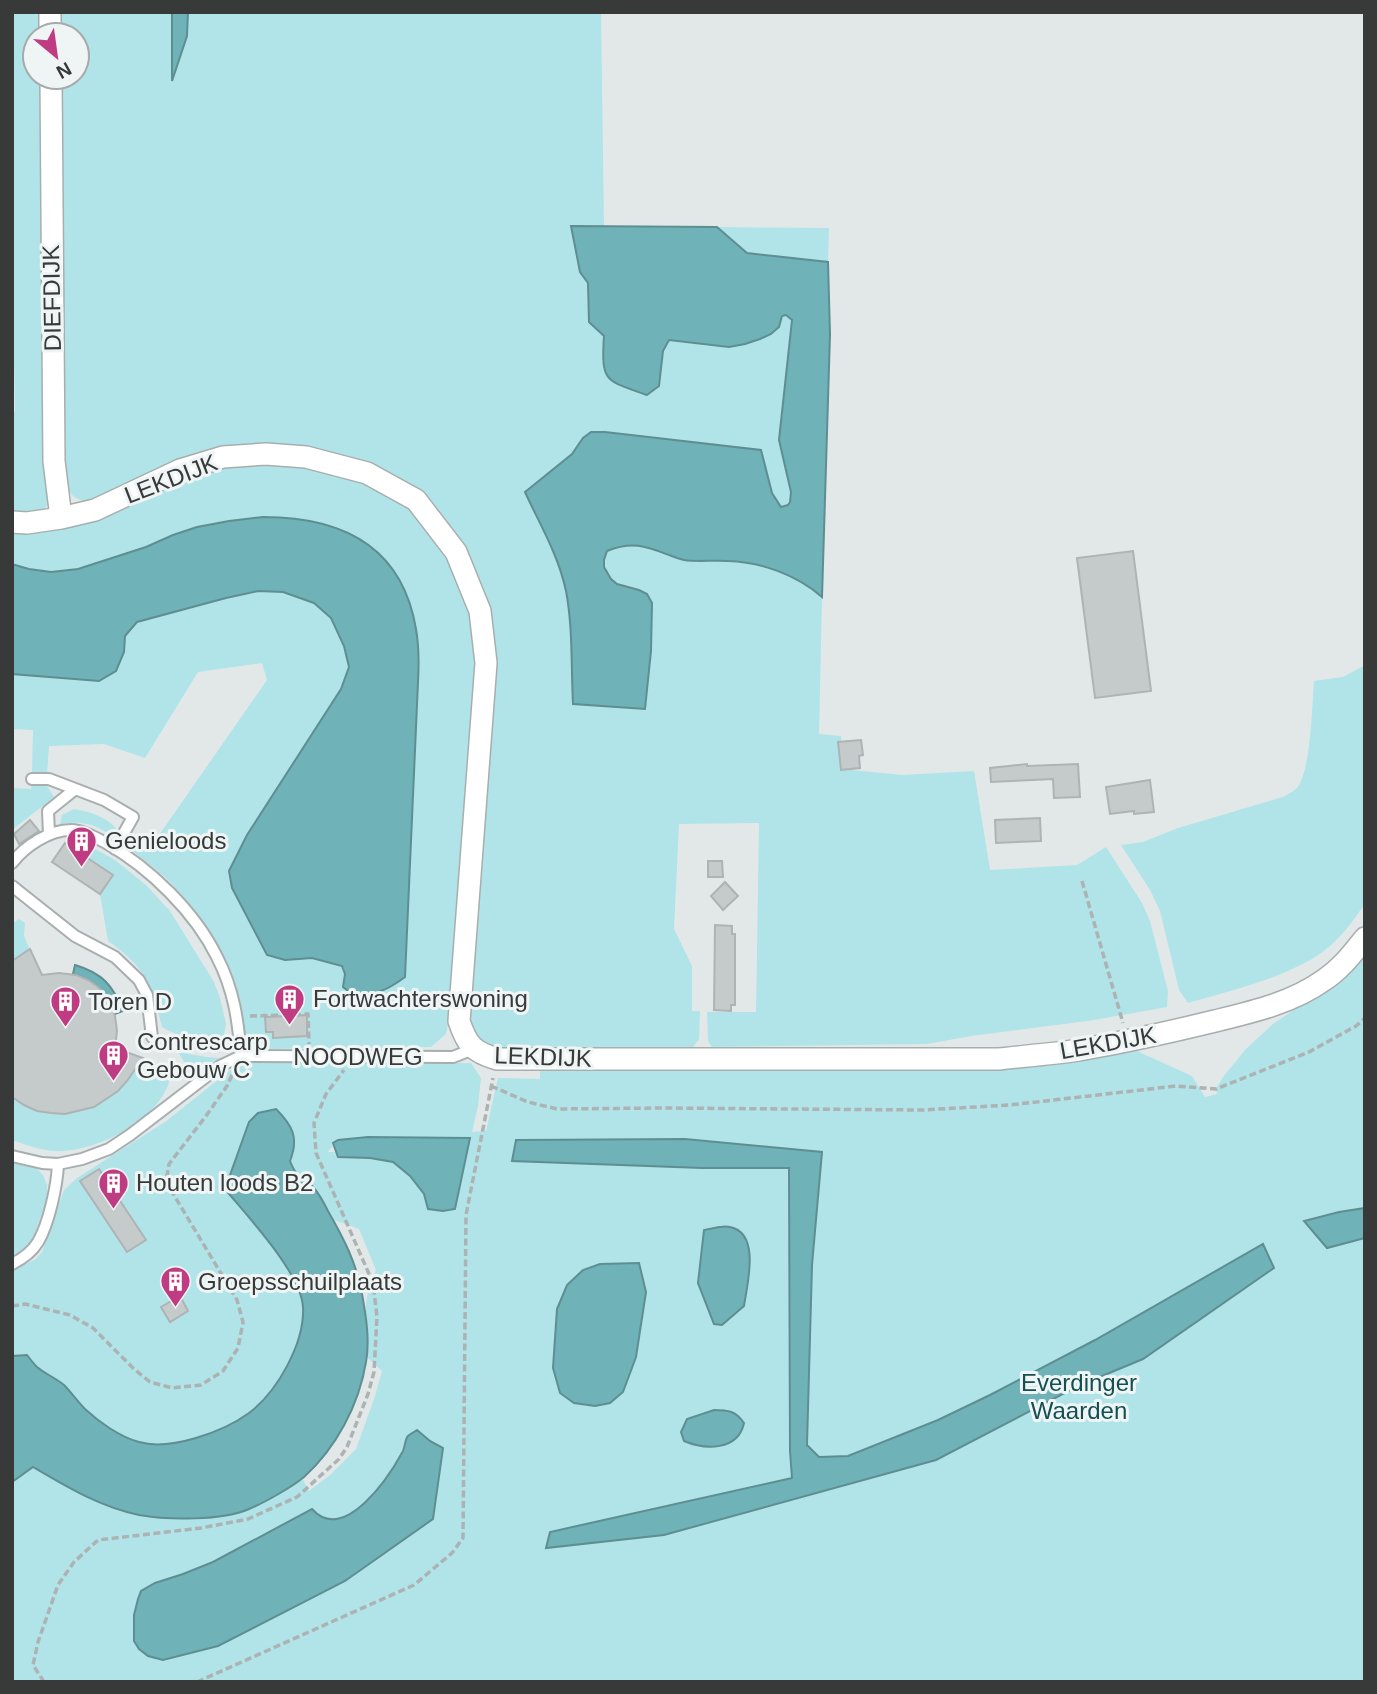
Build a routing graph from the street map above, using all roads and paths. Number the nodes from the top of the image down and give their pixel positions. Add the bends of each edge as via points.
1 (51, 91) edge
2 (61, 518) junction
3 (12, 522) edge
4 (32, 779) dead end
5 (74, 790) junction
6 (49, 834) junction
7 (115, 849) junction
8 (14, 856) edge
9 (1082, 881) dead end
10 (12, 886) edge
11 (1365, 939) edge
12 (294, 1014) dead end
13 (258, 1015) dead end
14 (287, 1015) dead end
15 (1365, 1018) edge
16 (309, 1036) dead end
17 (152, 1037) joint
18 (1128, 1041) junction
19 (473, 1049) junction
20 (241, 1056) junction
21 (497, 1059) junction
22 (351, 1061) dead end
23 (491, 1086) junction
24 (12, 1156) edge
25 (58, 1164) junction
26 (12, 1264) edge
27 (12, 1306) edge
28 (44, 1682) edge
29 (197, 1682) edge

1 - 2 street, DIEFDIJK via 54,461
2 - 3 street, LEKDIJK
2 - 19 street, LEKDIJK via 94,510 180,470 223,457 266,454 306,457 367,473 416,500 456,552 480,611 486,663 459,1021
4 - 5 lane via 49,779
5 - 6 lane via 48,811
5 - 7 lane via 133,817
6 - 7 lane via 72,830
6 - 8 lane
7 - 20 lane via 174,897 216,955 232,992
9 - 18 path
10 - 17 lane via 75,936 115,957 139,980 148,995
11 - 18 street, LEKDIJK via 1323,981 1286,1000
12 - 16 path via 308,1014
13 - 14 path
15 - 23 path via 1309,1052 1216,1089 1176,1086 923,1110 557,1109
17 - 20 path via 177,1046 207,1046
18 - 21 street, LEKDIJK via 999,1059
19 - 20 lane, NOODWEG via 453,1057
19 - 21 street, LEKDIJK
20 - 25 lane via 220,1066 109,1149
20 - 27 path via 227,1086 169,1164 166,1182 237,1300 243,1322 238,1348 223,1371 201,1385 172,1388 150,1382 93,1328 70,1314 25,1304
21 - 23 path
22 - 28 path via 326,1094 314,1124 316,1153 373,1283 377,1317 374,1372 347,1447 297,1497 248,1519 98,1540 58,1585 33,1665
23 - 29 path via 466,1215 463,1538 414,1585
24 - 25 lane
25 - 26 lane via 44,1229 37,1244

